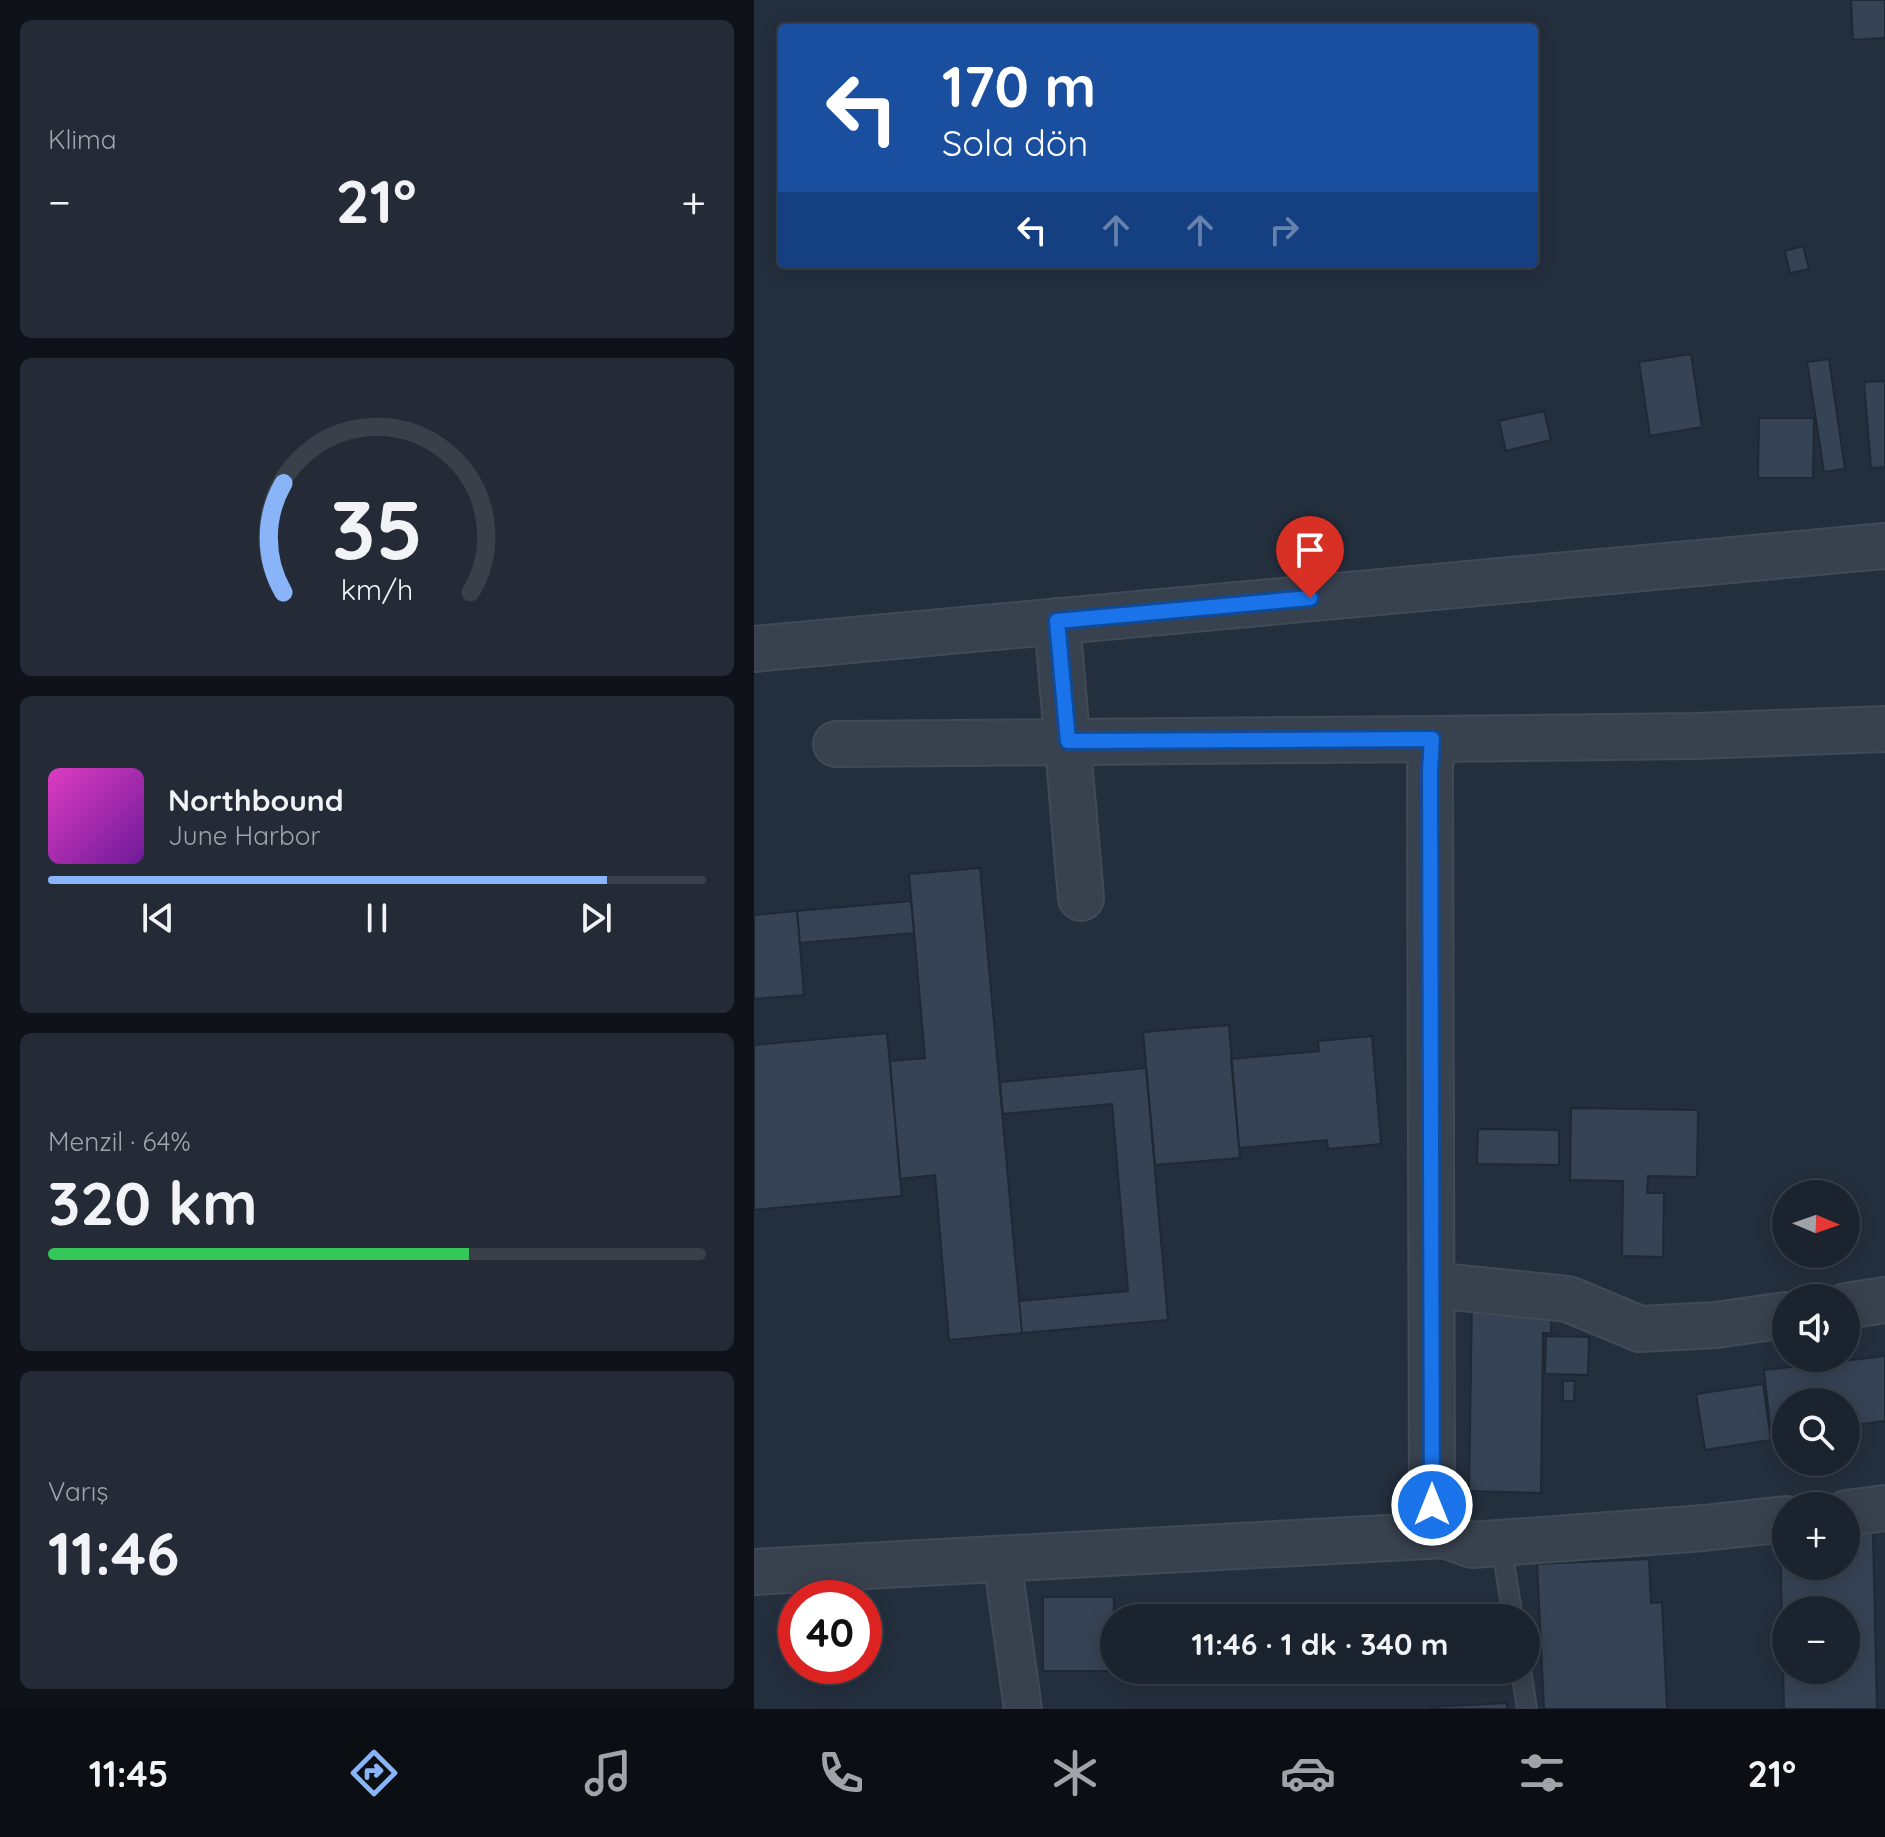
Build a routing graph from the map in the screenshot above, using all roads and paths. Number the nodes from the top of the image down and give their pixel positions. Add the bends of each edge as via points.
1 (1885, 546) edge
2 (1057, 621) junction
3 (754, 649) edge
4 (1885, 729) edge
5 (1432, 739) junction
6 (1068, 741) junction
7 (836, 744) dead end
8 (1081, 898) dead end
9 (1432, 1285) junction
10 (1885, 1300) edge
11 (1860, 1304) edge
12 (1772, 1317) edge
13 (1885, 1508) edge
14 (1860, 1511) edge
15 (1772, 1521) edge
16 (1445, 1535) junction
17 (1501, 1543) junction
18 (1002, 1559) junction
19 (754, 1572) edge
20 (1511, 1604) edge
21 (1523, 1684) edge
22 (1023, 1709) edge
23 (1527, 1709) edge

1 - 2 street
2 - 3 street
2 - 6 street
4 - 5 street
5 - 6 street
5 - 9 street
6 - 7 street
6 - 8 street
9 - 12 street via 1568,1299 1640,1329
9 - 16 street via 1432,1505
10 - 11 street
13 - 14 street
15 - 17 street
16 - 17 street via 1472,1545
16 - 18 street
17 - 20 lane
18 - 19 street
18 - 22 street
21 - 23 lane

